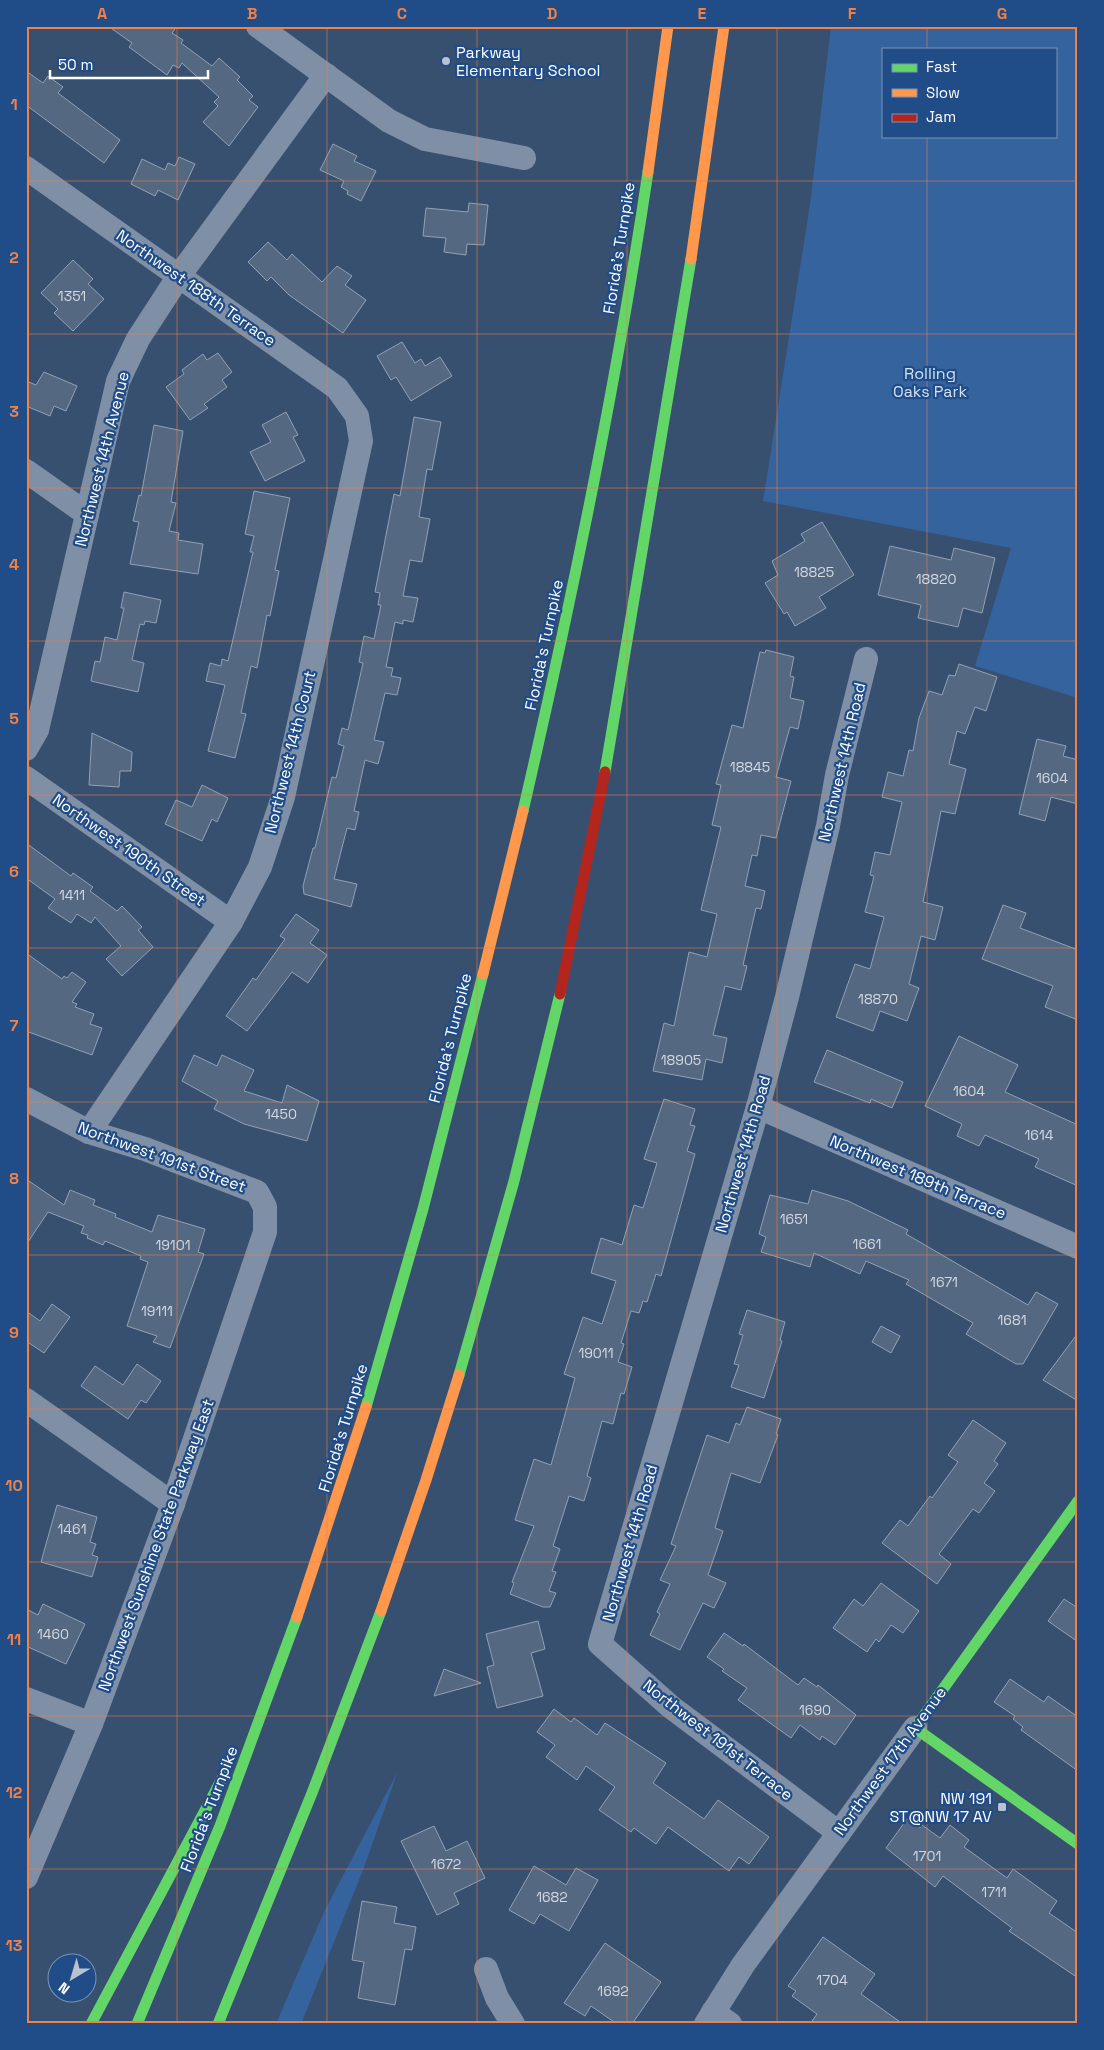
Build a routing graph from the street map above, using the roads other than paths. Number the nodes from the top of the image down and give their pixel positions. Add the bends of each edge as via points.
1 (258, 26) edge
2 (668, 26) edge
3 (724, 26) edge
4 (326, 75) junction
5 (524, 158) dead end
6 (26, 168) edge
7 (179, 276) junction
8 (357, 416) joint
9 (26, 471) edge
10 (87, 514) junction
11 (866, 659) dead end
12 (26, 749) edge
13 (26, 778) edge
14 (231, 922) junction
15 (26, 1099) edge
16 (758, 1107) junction
17 (90, 1132) junction
18 (265, 1207) joint
19 (1078, 1247) edge
20 (26, 1400) edge
21 (173, 1504) junction
22 (1074, 1514) edge
23 (600, 1644) joint
24 (278, 1674) junction
25 (26, 1699) edge
26 (91, 1724) junction
27 (914, 1728) junction
28 (839, 1833) junction
29 (1078, 1844) edge
30 (26, 1877) edge
31 (486, 1969) dead end
32 (716, 2020) edge
33 (91, 2024) edge
34 (137, 2024) edge
35 (218, 2024) edge
36 (513, 2024) edge

1 - 4 street
2 - 24 main road, Florida's Turnpike via 661,90 614,378 565,626 511,863 410,1260 341,1488
3 - 35 main road via 683,319 617,710 567,962 521,1154 450,1405 386,1597 319,1777
4 - 5 street via 389,121 425,139
4 - 7 street, Northwest 14th Avenue
6 - 7 street, Northwest 188th Terrace
7 - 8 street, Northwest 188th Terrace via 337,388
7 - 10 street, Northwest 14th Avenue via 138,339 118,381
8 - 14 street, Northwest 14th Court via 361,441 282,797 260,867
9 - 10 street
10 - 12 street, Northwest 14th Avenue via 37,730
11 - 16 street, Northwest 14th Road
13 - 14 street, Northwest 190th Street
14 - 17 street, Northwest 14th Court
15 - 17 street, Northwest 191st Street
16 - 19 street, Northwest 189th Terrace
16 - 23 street, Northwest 14th Road
17 - 18 street, Northwest 191st Street via 145,1149 256,1192
18 - 21 street, Northwest Sunshine State Parkway East via 265,1232
20 - 21 street
21 - 26 street, Northwest Sunshine State Parkway East
22 - 27 main road, Northwest 17th Avenue
23 - 28 street, Northwest 191st Terrace via 671,1707
24 - 33 main road
24 - 34 main road, Florida's Turnpike via 218,1834
25 - 26 street
26 - 30 street, Northwest Sunshine State Parkway East
27 - 28 street, Northwest 17th Avenue
27 - 29 main road
28 - 32 street, Northwest 17th Avenue via 744,1965
31 - 36 street via 496,1998

